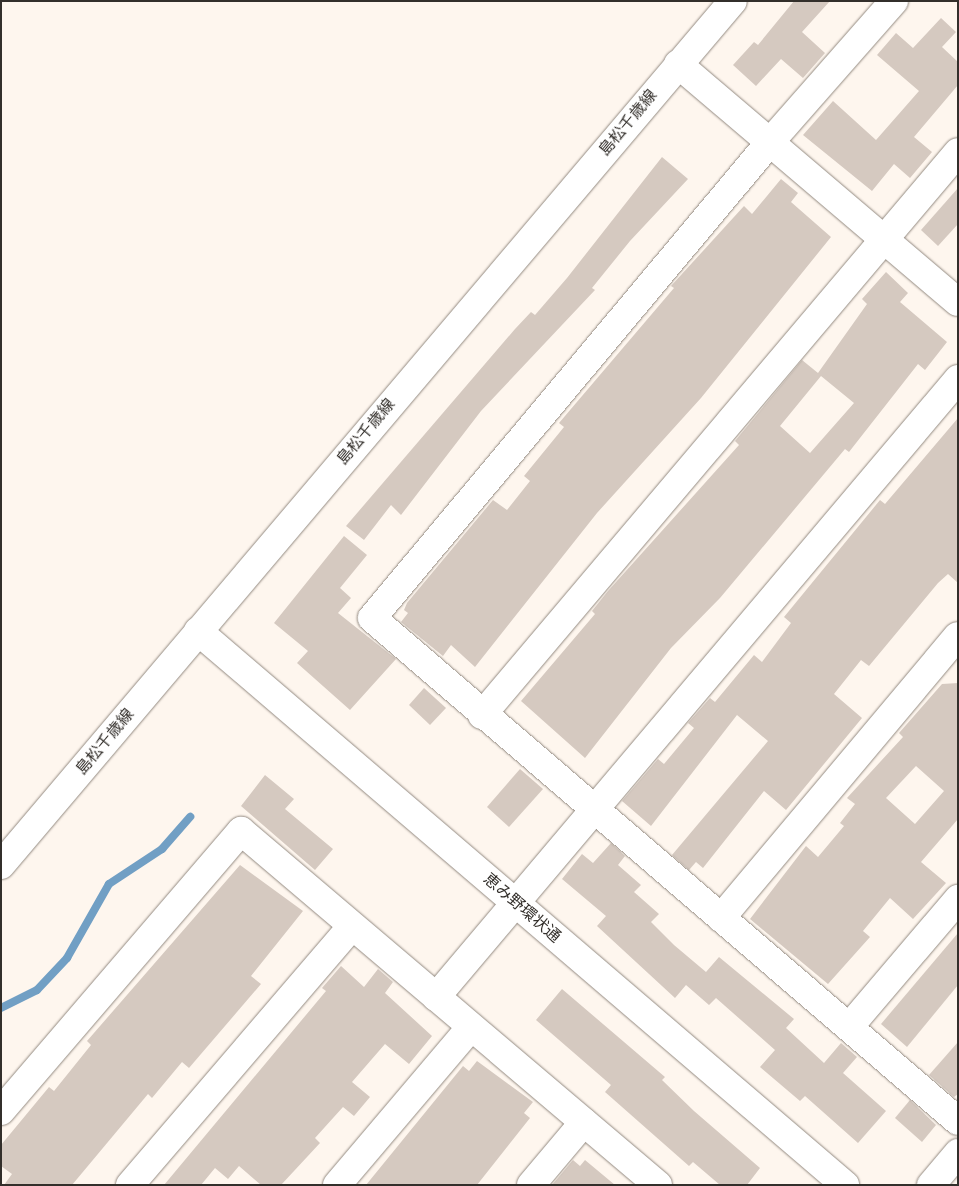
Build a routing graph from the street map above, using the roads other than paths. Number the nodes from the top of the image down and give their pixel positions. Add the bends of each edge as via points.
1 (733, 1) edge
2 (894, 1) edge
3 (678, 64) junction
4 (770, 142) junction
5 (958, 152) edge
6 (883, 238) junction
7 (958, 302) edge
8 (958, 379) edge
9 (198, 631) junction
10 (958, 636) edge
11 (482, 715) junction
12 (594, 810) junction
13 (1, 865) edge
14 (958, 899) edge
15 (515, 902) junction
16 (721, 918) junction
17 (352, 926) junction
18 (436, 997) junction
19 (850, 1026) junction
20 (471, 1027) junction
21 (1, 1111) edge
22 (958, 1121) edge
23 (584, 1122) junction
24 (958, 1153) edge
25 (130, 1185) edge
26 (337, 1185) edge
27 (531, 1185) edge
28 (658, 1185) edge
29 (845, 1185) edge
30 (931, 1185) edge

1 - 3 street, 島松千歳線
2 - 4 street
3 - 4 street
3 - 9 street, 島松千歳線
4 - 6 street
4 - 11 street via 372,618
5 - 6 street
6 - 7 street
6 - 11 street
8 - 12 street
9 - 13 street, 島松千歳線
9 - 15 street, 恵み野環状通
10 - 16 street
11 - 12 street
12 - 15 street
12 - 16 street
14 - 19 street
15 - 18 street
15 - 29 street, 恵み野環状通
16 - 19 street
17 - 18 street
17 - 21 street via 242,831
17 - 25 street
18 - 20 street
19 - 22 street
20 - 23 street
20 - 26 street
23 - 27 street
23 - 28 street
24 - 30 street

